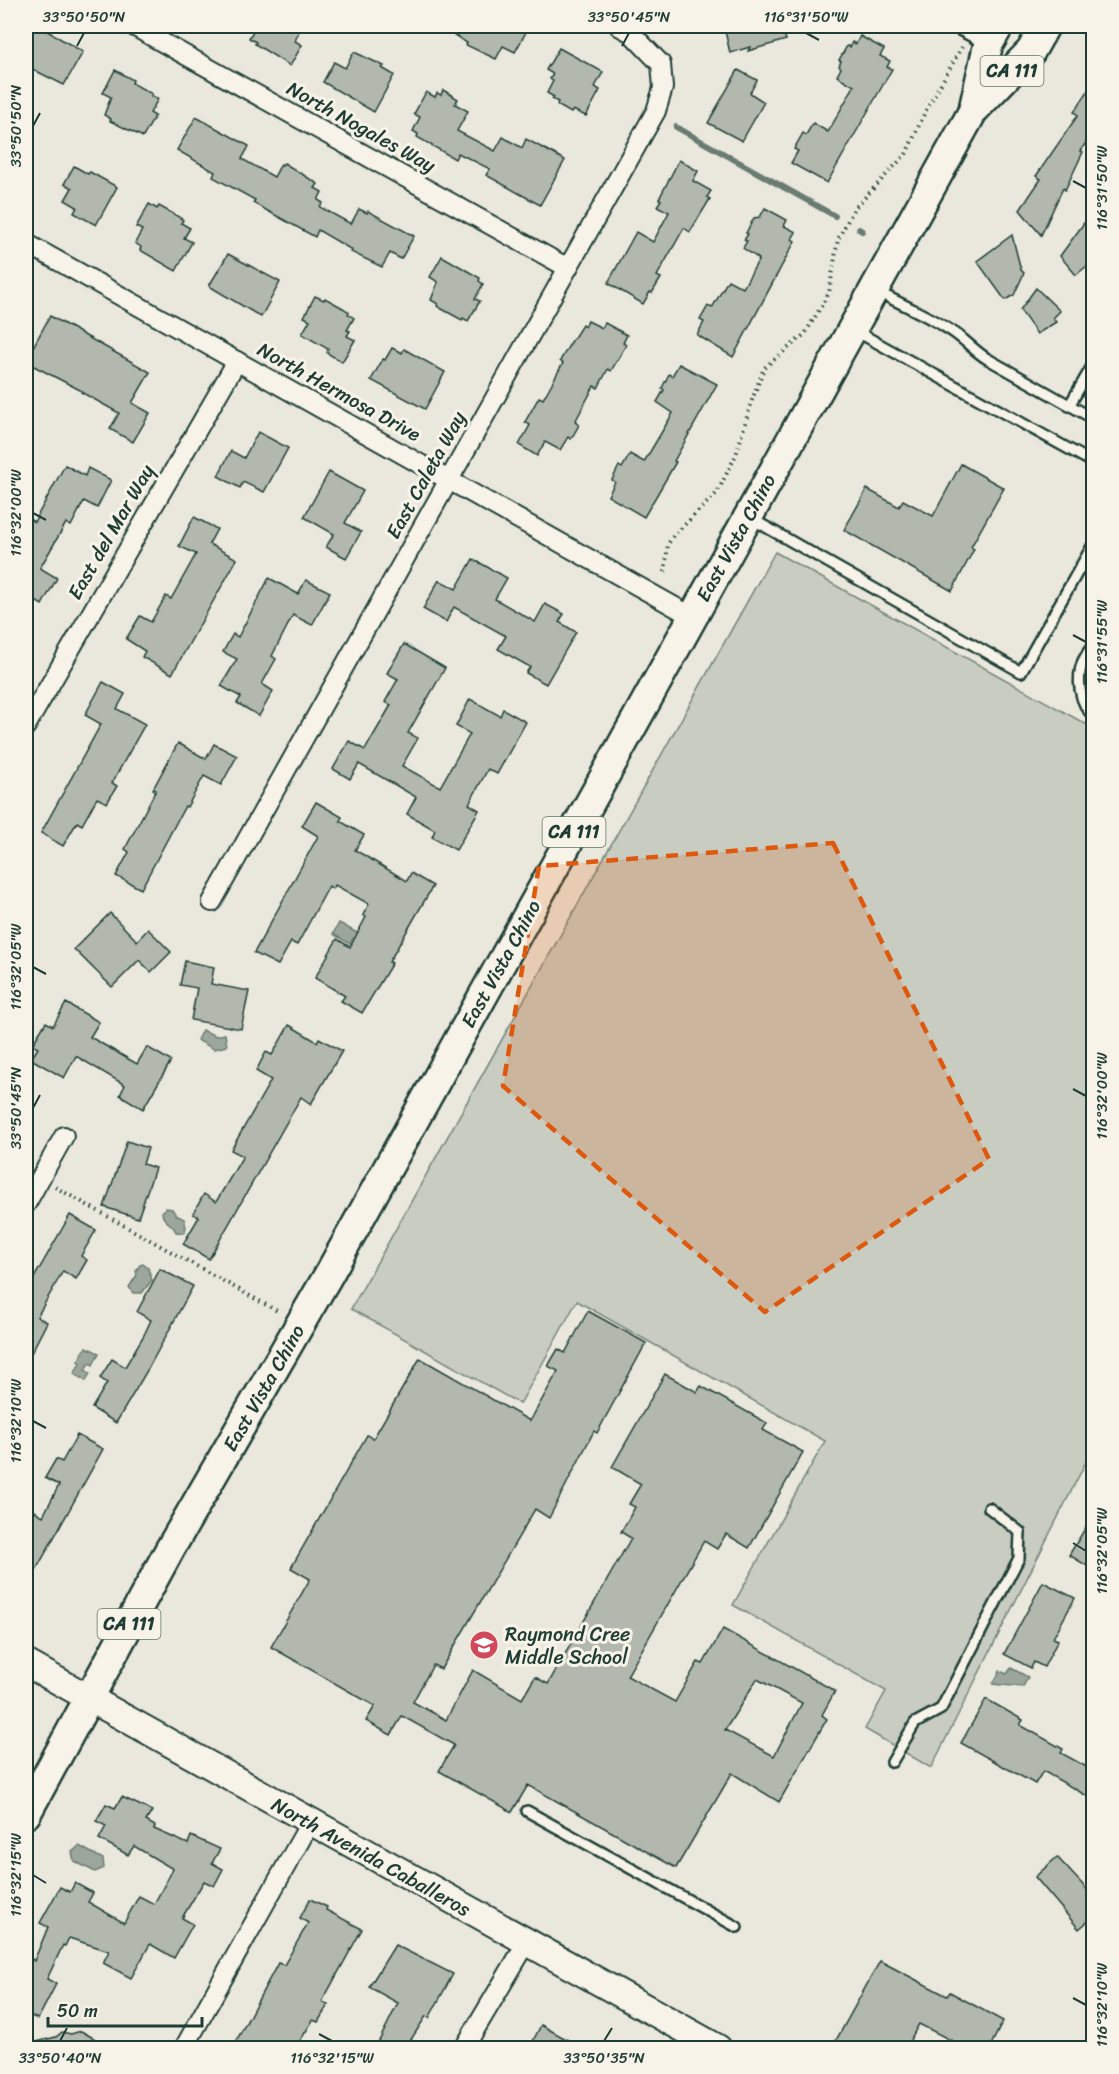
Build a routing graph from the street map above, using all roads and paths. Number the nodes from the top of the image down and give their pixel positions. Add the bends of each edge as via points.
1 (133, 26) edge
2 (619, 26) edge
3 (952, 26) edge
4 (1046, 26) edge
5 (986, 35) edge
6 (973, 111) junction
7 (26, 243) edge
8 (568, 268) junction
9 (874, 290) junction
10 (852, 329) junction
11 (237, 361) junction
12 (1094, 363) edge
13 (1070, 406) junction
14 (1094, 419) edge
15 (1094, 463) edge
16 (449, 479) junction
17 (748, 517) junction
18 (1094, 543) edge
19 (665, 572) dead end
20 (693, 617) junction
21 (1094, 644) edge
22 (1094, 716) edge
23 (26, 726) edge
24 (212, 902) dead end
25 (64, 1136) dead end
26 (40, 1178) junction
27 (26, 1204) edge
28 (301, 1324) junction
29 (989, 1508) dead end
30 (26, 1664) edge
31 (88, 1699) junction
32 (892, 1762) dead end
33 (527, 1811) dead end
34 (26, 1814) edge
35 (310, 1823) junction
36 (737, 1927) dead end
37 (527, 1942) junction
38 (184, 2049) edge
39 (464, 2049) edge
40 (718, 2049) edge

1 - 8 street, North Nogales Way
2 - 8 street, East Caleta Way via 661,64 663,88 656,111
3 - 5 lane
4 - 6 main road, East Vista Chino / CA 111 via 1031,51
5 - 6 main road, East Vista Chino / CA 111
5 - 19 path via 927,108 906,154 854,209 838,239 829,293 805,334 764,368 736,455 717,493 668,543
6 - 9 main road, East Vista Chino / CA 111
7 - 11 street, North Hermosa Drive
8 - 16 street, East Caleta Way
9 - 10 main road, East Vista Chino / CA 111
9 - 13 lane via 942,325 980,354
10 - 15 lane
10 - 17 main road, East Vista Chino / CA 111
11 - 16 street, North Hermosa Drive
11 - 23 street, East del Mar Way
12 - 13 lane
13 - 14 lane
16 - 20 street, North Hermosa Drive
16 - 24 street, East Caleta Way
17 - 18 lane via 1021,672
17 - 20 main road, East Vista Chino / CA 111
20 - 28 main road, East Vista Chino / CA 111
21 - 22 lane via 1080,673 1084,703
25 - 26 street
26 - 27 street
26 - 28 path
28 - 31 main road, East Vista Chino / CA 111
29 - 32 lane via 1020,1532 1019,1558 941,1709 915,1723
30 - 31 street, North Avenida Caballeros
31 - 34 main road, East Vista Chino / CA 111
31 - 35 street, North Avenida Caballeros
33 - 36 lane
35 - 37 street, North Avenida Caballeros
35 - 38 street
37 - 39 street
37 - 40 street, North Avenida Caballeros

